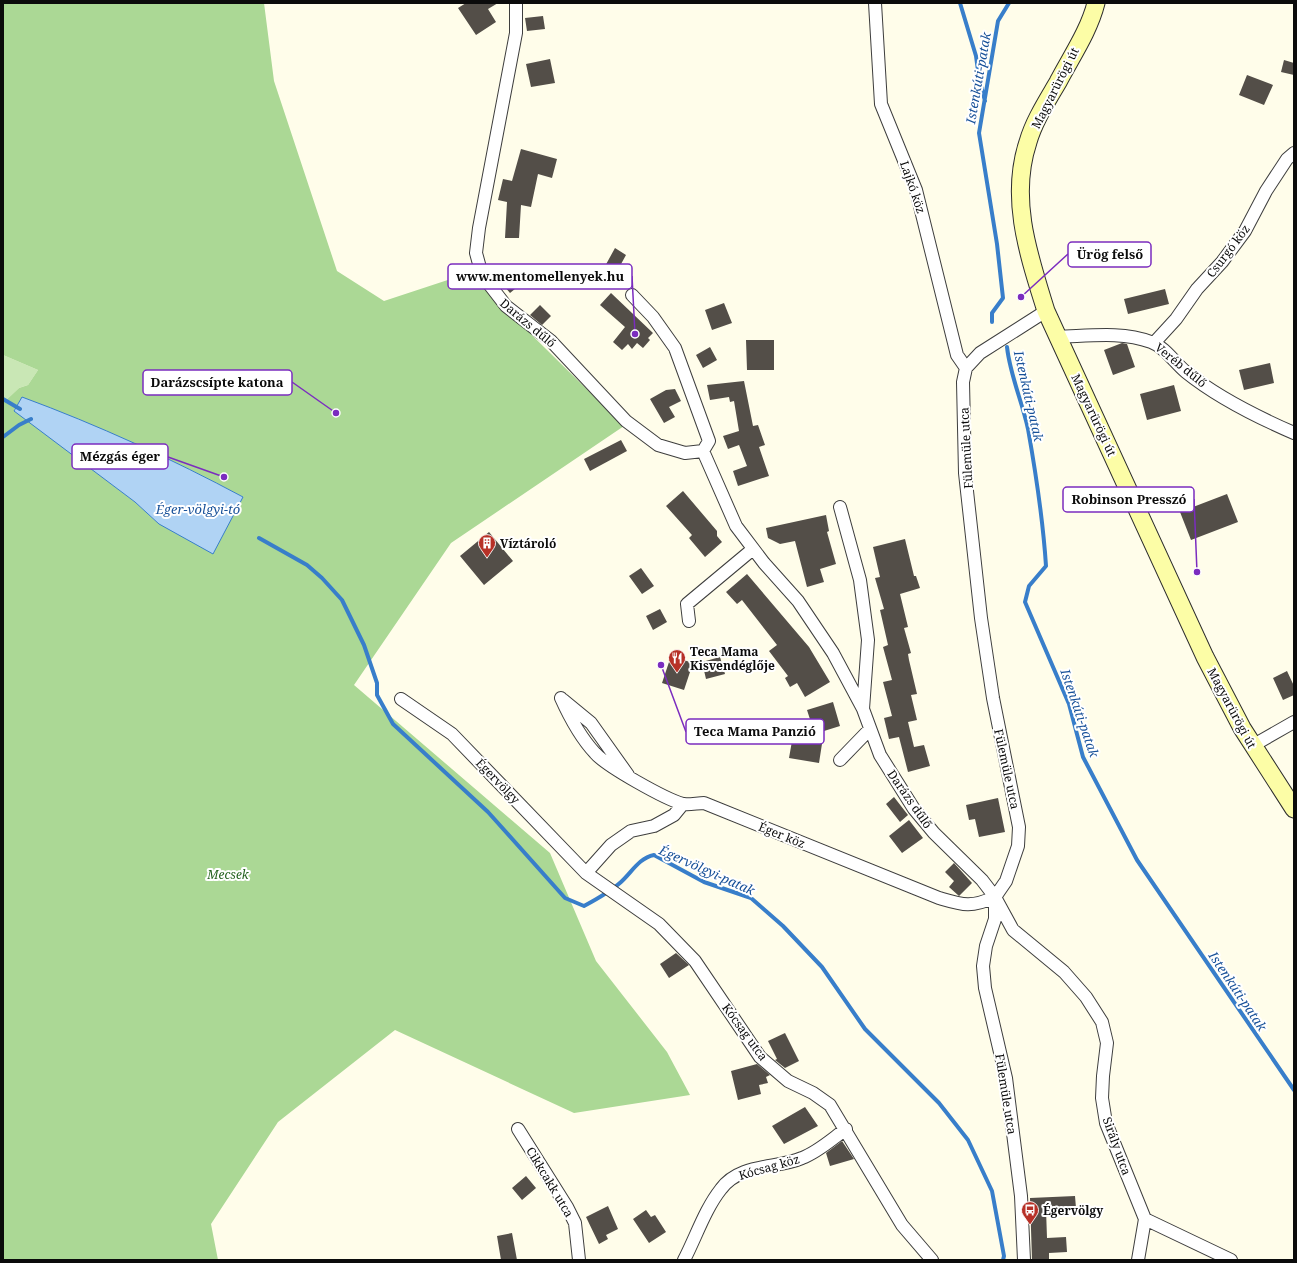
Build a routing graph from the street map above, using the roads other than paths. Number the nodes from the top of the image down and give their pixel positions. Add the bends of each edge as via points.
1 (516, 3) edge
2 (875, 3) edge
3 (1096, 3) edge
4 (1294, 153) edge
5 (632, 295) dead end
6 (1046, 311) junction
7 (1058, 337) junction
8 (1154, 343) junction
9 (966, 368) junction
10 (1294, 433) edge
11 (703, 451) junction
12 (840, 507) dead end
13 (753, 549) junction
14 (689, 621) dead end
15 (400, 700) dead end
16 (863, 709) junction
17 (1294, 722) edge
18 (870, 729) junction
19 (1252, 746) junction
20 (840, 760) dead end
21 (629, 776) junction
22 (683, 804) junction
23 (1294, 810) edge
24 (586, 873) junction
25 (995, 897) junction
26 (518, 1129) dead end
27 (846, 1129) junction
28 (1145, 1219) junction
29 (579, 1260) edge
30 (684, 1260) edge
31 (932, 1260) edge
32 (1024, 1260) edge
33 (1138, 1260) edge
34 (1231, 1260) edge

1 - 11 street, Darázs dűlő via 516,33 476,252 482,275 506,306 551,341 626,421 658,445 685,453
2 - 9 street, Lajkó köz via 881,104 916,190 957,355
3 - 6 main road, Magyarürögi út via 1086,28 1028,142 1020,172 1020,211 1030,262
4 - 8 street, Csurgó köz via 1287,159 1244,231 1222,262
5 - 11 street via 653,317 675,348 709,441
6 - 7 main road, Magyarürögi út
6 - 9 street via 980,353
7 - 8 street, Veréb dűlő via 1122,336
7 - 19 main road, Magyarürögi út via 1205,657
8 - 10 street, Veréb dűlő via 1185,371 1209,388
9 - 25 street, Fülemüle utca via 963,382 965,473 981,618 993,698 1019,827 1018,846 1006,881
11 - 13 street, Darázs dűlő via 736,526
12 - 16 street, Darázs dűlő via 860,580 868,640
13 - 14 street via 687,604
13 - 16 street, Darázs dűlő via 798,601 833,653
15 - 24 street, Égervölgy via 452,734
16 - 18 street, Darázs dűlő
17 - 19 street
18 - 20 street
18 - 25 street, Darázs dűlő via 880,755 914,809
19 - 23 main road, Magyarürögi út
21 - 21 street via 591,723 561,698 572,723 595,753 608,765
21 - 22 street
22 - 24 street via 674,815 654,826 631,832 611,845
22 - 25 street, Éger köz via 704,803 939,898 964,905 981,904
24 - 27 street, Kócsag utca via 659,924 695,961 760,1056 788,1081 813,1092 830,1105
25 - 28 street, Sirály utca via 1013,930 1064,972 1086,997 1102,1022 1107,1043 1102,1098 1106,1123
25 - 32 street, Fülemüle utca via 995,919 986,946 983,966 985,988 1006,1078 1021,1196
26 - 29 street, Cikkcakk utca via 567,1207 574,1223
27 - 30 street, Kócsag köz via 801,1159 749,1170 733,1177 721,1188 713,1201
27 - 31 street, Kócsag utca via 902,1225
28 - 33 street
28 - 34 street

